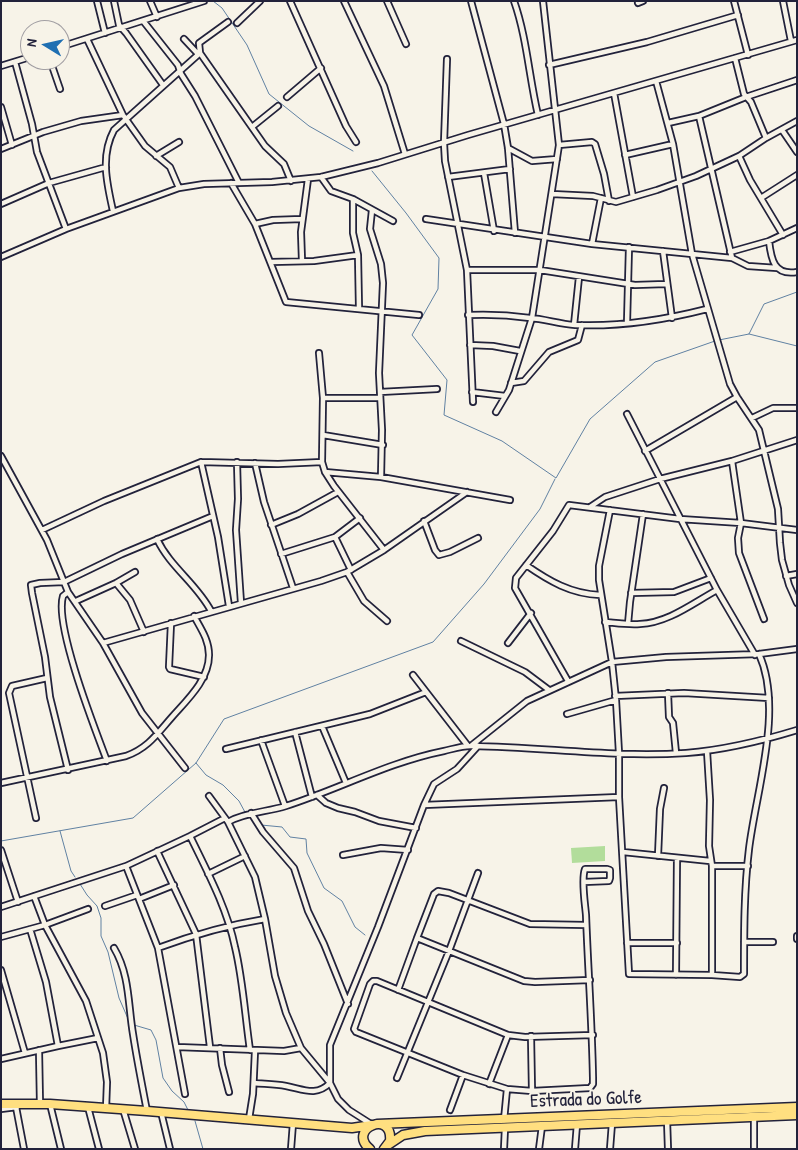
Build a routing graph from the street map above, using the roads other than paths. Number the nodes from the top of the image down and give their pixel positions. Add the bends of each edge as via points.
1 (97, 1) edge
2 (114, 1) edge
3 (150, 1) edge
4 (204, 1) edge
5 (260, 1) edge
6 (290, 1) edge
7 (344, 1) edge
8 (387, 1) edge
9 (471, 1) edge
10 (514, 1) edge
11 (543, 1) edge
12 (734, 1) edge
13 (783, 1) edge
14 (738, 15) junction
15 (157, 17) junction
16 (144, 22) junction
17 (228, 22) dead end
18 (237, 22) dead end
19 (121, 29) junction
20 (105, 33) junction
21 (87, 39) junction
22 (184, 39) dead end
23 (794, 41) edge
24 (70, 44) edge
25 (406, 44) dead end
26 (199, 54) junction
27 (748, 55) junction
28 (735, 58) junction
29 (448, 59) dead end
30 (20, 60) edge
31 (15, 62) junction
32 (549, 65) junction
33 (1, 66) edge
34 (321, 68) junction
35 (54, 70) edge
36 (180, 71) junction
37 (797, 80) edge
38 (656, 81) junction
39 (163, 84) junction
40 (60, 88) dead end
41 (614, 93) junction
42 (746, 97) junction
43 (287, 98) dead end
44 (278, 106) dead end
45 (1, 107) edge
46 (554, 110) junction
47 (538, 115) junction
48 (700, 116) junction
49 (124, 117) junction
50 (797, 121) edge
51 (668, 123) junction
52 (504, 124) junction
53 (252, 126) junction
54 (782, 130) junction
55 (33, 137) junction
56 (766, 138) junction
57 (178, 142) dead end
58 (356, 142) dead end
59 (444, 143) junction
60 (673, 144) junction
61 (12, 145) junction
62 (558, 145) junction
63 (508, 148) junction
64 (1, 149) edge
65 (797, 152) edge
66 (405, 154) junction
67 (625, 154) junction
68 (156, 156) junction
69 (739, 156) junction
70 (557, 159) junction
71 (106, 166) junction
72 (510, 169) junction
73 (711, 169) junction
74 (484, 173) junction
75 (797, 175) edge
76 (321, 177) junction
77 (448, 177) junction
78 (308, 179) junction
79 (291, 180) junction
80 (231, 182) junction
81 (680, 182) junction
82 (49, 183) junction
83 (239, 183) junction
84 (180, 188) junction
85 (552, 194) junction
86 (633, 197) junction
87 (601, 198) junction
88 (761, 198) junction
89 (353, 199) junction
90 (609, 201) junction
91 (1, 204) edge
92 (372, 210) junction
93 (113, 211) junction
94 (302, 219) junction
95 (426, 219) dead end
96 (393, 221) dead end
97 (255, 224) junction
98 (458, 225) junction
99 (797, 228) edge
100 (66, 229) junction
101 (494, 231) junction
102 (515, 233) junction
103 (783, 235) junction
104 (545, 237) junction
105 (769, 241) junction
106 (592, 244) junction
107 (629, 247) junction
108 (663, 251) junction
109 (730, 252) junction
110 (692, 254) junction
111 (358, 255) junction
112 (1, 257) edge
113 (732, 258) junction
114 (302, 261) junction
115 (271, 262) junction
116 (777, 268) junction
117 (467, 270) junction
118 (540, 270) junction
119 (797, 272) edge
120 (579, 277) junction
121 (628, 284) junction
122 (666, 284) junction
123 (359, 308) junction
124 (707, 309) junction
125 (382, 312) junction
126 (468, 314) junction
127 (419, 315) dead end
128 (532, 318) junction
129 (672, 318) junction
130 (627, 323) junction
131 (574, 325) junction
132 (582, 325) junction
133 (470, 345) junction
134 (520, 351) junction
135 (319, 353) dead end
136 (511, 383) junction
137 (437, 389) dead end
138 (380, 392) junction
139 (472, 392) junction
140 (505, 396) junction
141 (323, 398) junction
142 (380, 398) junction
143 (737, 398) junction
144 (473, 402) dead end
145 (797, 408) edge
146 (496, 412) dead end
147 (627, 414) dead end
148 (752, 418) junction
149 (323, 435) junction
150 (797, 440) edge
151 (383, 445) junction
152 (645, 451) junction
153 (764, 451) junction
154 (1, 456) edge
155 (732, 460) junction
156 (3, 462) edge
157 (201, 462) junction
158 (237, 462) junction
159 (322, 462) junction
160 (255, 463) junction
161 (325, 472) junction
162 (382, 477) junction
163 (660, 479) junction
164 (338, 492) junction
165 (467, 492) junction
166 (510, 500) dead end
167 (590, 507) junction
168 (610, 510) junction
169 (643, 514) junction
170 (212, 516) junction
171 (360, 518) junction
172 (680, 519) junction
173 (424, 521) junction
174 (740, 523) junction
175 (271, 525) junction
176 (780, 528) junction
177 (42, 530) junction
178 (797, 530) edge
179 (335, 537) junction
180 (478, 538) dead end
181 (157, 539) junction
182 (384, 550) junction
183 (281, 554) junction
184 (526, 565) junction
185 (349, 571) junction
186 (134, 572) dead end
187 (797, 574) edge
188 (786, 576) junction
189 (711, 578) junction
190 (64, 582) junction
191 (116, 583) junction
192 (293, 588) junction
193 (717, 590) junction
194 (68, 592) junction
195 (631, 593) junction
196 (600, 595) junction
197 (76, 602) junction
198 (797, 602) edge
199 (241, 603) junction
200 (229, 606) junction
201 (211, 611) junction
202 (530, 613) junction
203 (194, 616) junction
204 (764, 619) dead end
205 (387, 621) dead end
206 (605, 622) junction
207 (171, 623) junction
208 (628, 624) junction
209 (144, 632) junction
210 (461, 641) dead end
211 (508, 643) dead end
212 (103, 644) junction
213 (797, 649) edge
214 (757, 654) junction
215 (612, 662) junction
216 (413, 675) dead end
217 (204, 677) junction
218 (47, 678) junction
219 (568, 681) junction
220 (549, 690) junction
221 (426, 692) junction
222 (668, 694) junction
223 (616, 698) junction
224 (769, 698) junction
225 (567, 714) dead end
226 (322, 726) junction
227 (797, 730) edge
228 (295, 732) junction
229 (158, 735) junction
230 (768, 739) junction
231 (261, 740) junction
232 (473, 746) junction
233 (226, 749) dead end
234 (708, 751) junction
235 (619, 753) junction
236 (676, 753) junction
237 (107, 761) junction
238 (185, 768) dead end
239 (68, 770) junction
240 (27, 778) junction
241 (1, 783) edge
242 (346, 783) junction
243 (664, 788) dead end
244 (317, 795) junction
245 (209, 796) dead end
246 (312, 797) junction
247 (619, 797) junction
248 (424, 805) junction
249 (285, 806) junction
250 (251, 813) junction
251 (36, 818) dead end
252 (226, 820) junction
253 (416, 828) junction
254 (190, 836) junction
255 (1, 850) edge
256 (408, 850) junction
257 (157, 851) junction
258 (623, 852) junction
259 (343, 855) dead end
260 (245, 856) junction
261 (658, 856) junction
262 (677, 858) junction
263 (711, 863) junction
264 (126, 866) junction
265 (748, 866) junction
266 (478, 873) dead end
267 (208, 874) junction
268 (584, 882) junction
269 (174, 885) junction
270 (34, 896) junction
271 (138, 897) junction
272 (468, 900) junction
273 (18, 902) junction
274 (105, 906) dead end
275 (1, 907) edge
276 (88, 909) dead end
277 (265, 919) junction
278 (46, 925) junction
279 (230, 925) junction
280 (586, 925) junction
281 (30, 929) junction
282 (196, 934) junction
283 (1, 937) edge
284 (417, 938) junction
285 (744, 942) junction
286 (773, 942) dead end
287 (627, 943) junction
288 (677, 943) junction
289 (114, 948) dead end
290 (158, 948) junction
291 (449, 951) junction
292 (1, 970) edge
293 (676, 975) junction
294 (712, 975) junction
295 (590, 980) junction
296 (398, 990) junction
297 (428, 1002) junction
298 (348, 1004) junction
299 (508, 1035) junction
300 (592, 1035) junction
301 (531, 1036) junction
302 (98, 1038) junction
303 (58, 1046) junction
304 (177, 1047) junction
305 (210, 1048) junction
306 (220, 1048) junction
307 (301, 1048) junction
308 (39, 1050) junction
309 (250, 1050) junction
310 (255, 1051) junction
311 (406, 1052) junction
312 (24, 1053) junction
313 (1, 1059) edge
314 (463, 1075) junction
315 (397, 1078) dead end
316 (254, 1083) junction
317 (330, 1083) junction
318 (489, 1084) junction
319 (507, 1090) junction
320 (532, 1091) junction
321 (229, 1092) dead end
322 (185, 1094) dead end
323 (1, 1102) edge
324 (40, 1104) junction
325 (50, 1104) junction
326 (18, 1105) junction
327 (88, 1107) junction
328 (797, 1107) edge
329 (106, 1109) junction
330 (123, 1109) junction
331 (1, 1110) edge
332 (450, 1110) dead end
333 (147, 1111) junction
334 (161, 1112) junction
335 (797, 1115) edge
336 (754, 1117) junction
337 (249, 1119) junction
338 (667, 1120) junction
339 (293, 1123) junction
340 (612, 1123) junction
341 (374, 1124) junction
342 (505, 1124) junction
343 (577, 1124) junction
344 (542, 1126) junction
345 (386, 1147) edge
346 (24, 1149) edge
347 (62, 1149) edge
348 (98, 1149) edge
349 (134, 1149) edge
350 (170, 1149) edge
351 (292, 1149) edge
352 (370, 1149) edge
353 (504, 1149) edge
354 (539, 1149) edge
355 (575, 1149) edge
356 (610, 1149) edge
357 (668, 1149) edge
358 (754, 1149) edge

1 - 20 street
2 - 19 street
3 - 15 street
4 - 15 street
5 - 18 street
6 - 34 street
7 - 66 street via 384,86
8 - 25 street
9 - 52 street
10 - 47 street via 523,28
11 - 32 street
12 - 14 street
13 - 23 street
14 - 27 street
14 - 32 street via 647,42
15 - 16 street
16 - 19 street
16 - 36 street
17 - 26 street via 199,43
19 - 20 street
19 - 39 street
20 - 21 street
21 - 24 street
21 - 49 street
22 - 26 street
23 - 27 street
26 - 36 street
26 - 53 street
27 - 28 street
28 - 38 street
28 - 42 street
29 - 59 street
30 - 31 street
31 - 33 street
31 - 55 street
32 - 46 street
34 - 43 street
34 - 58 street
35 - 40 street
36 - 39 street
36 - 83 street
37 - 42 street
38 - 41 street
38 - 51 street
39 - 49 street
41 - 46 street
41 - 67 street
42 - 48 street
42 - 56 street
44 - 53 street
45 - 61 street
46 - 47 street
46 - 62 street
47 - 52 street
48 - 51 street
48 - 73 street
49 - 55 street via 81,121
49 - 68 street
49 - 71 street via 111,136
50 - 54 street
51 - 60 street
52 - 59 street
52 - 63 street
53 - 79 street via 265,146 284,164
54 - 56 street
54 - 65 street
55 - 61 street
55 - 82 street
56 - 69 street
57 - 68 street
59 - 66 street
59 - 77 street
60 - 67 street
60 - 81 street
61 - 64 street
62 - 70 street
62 - 90 street via 595,144
63 - 70 street via 532,161
63 - 72 street
66 - 76 street
67 - 86 street
68 - 84 street via 170,167
69 - 73 street
69 - 88 street
70 - 85 street
71 - 82 street
71 - 93 street
72 - 74 street
72 - 102 street
73 - 81 street
73 - 109 street
74 - 77 street
74 - 101 street
75 - 88 street
76 - 78 street
76 - 89 street via 331,191
77 - 98 street
78 - 79 street
78 - 94 street
79 - 83 street
80 - 83 street
80 - 84 street
80 - 97 street
81 - 86 street
81 - 110 street
82 - 91 street
82 - 100 street
84 - 93 street
85 - 87 street
85 - 104 street
86 - 90 street
87 - 90 street
87 - 106 street
88 - 103 street
89 - 92 street
89 - 111 street via 353,233
92 - 96 street
92 - 125 street via 370,228 382,274
93 - 100 street
94 - 97 street
94 - 114 street
95 - 98 street
97 - 115 street
98 - 101 street
98 - 117 street
99 - 103 street
100 - 112 street
101 - 102 street
102 - 104 street
103 - 105 street
104 - 106 street
104 - 118 street
105 - 109 street
105 - 116 street
106 - 107 street
107 - 108 street
107 - 121 street
108 - 110 street
108 - 122 street
109 - 113 street
110 - 113 street
110 - 124 street
111 - 114 street
111 - 123 street
113 - 116 street via 748,266
114 - 115 street
115 - 123 street via 286,302
116 - 119 street
117 - 118 street
117 - 126 street
118 - 120 street
118 - 128 street
120 - 121 street
120 - 131 street
121 - 122 street
121 - 130 street
122 - 129 street
123 - 125 street
124 - 129 street
124 - 143 street
125 - 127 street
125 - 138 street
126 - 128 street
126 - 133 street
128 - 131 street
128 - 134 street
129 - 130 street
130 - 132 street
131 - 132 street
132 - 136 street via 578,340 549,352 524,381
133 - 134 street
133 - 139 street
134 - 136 street
135 - 141 street
136 - 140 street
137 - 138 street
138 - 142 street
139 - 140 street
139 - 144 street
140 - 146 street
141 - 142 street
141 - 149 street
142 - 151 street
143 - 148 street
143 - 152 street
145 - 148 street via 773,408
147 - 152 street
148 - 153 street
149 - 151 street
149 - 159 street
150 - 153 street
151 - 162 street
152 - 163 street
153 - 155 street
153 - 176 street
154 - 156 street
155 - 163 street
155 - 174 street
156 - 177 street
157 - 158 street
157 - 170 street
157 - 177 street
158 - 160 street
158 - 199 street via 236,536
159 - 160 street
159 - 161 street
160 - 175 street
161 - 162 street
161 - 164 street
162 - 165 street
163 - 167 street via 605,497
163 - 172 street
164 - 171 street
164 - 175 street
165 - 166 street
165 - 173 street
167 - 168 street
167 - 184 street via 572,504 567,507
168 - 169 street
168 - 196 street via 599,566
169 - 172 street
169 - 195 street
170 - 181 street
170 - 200 street
171 - 179 street
171 - 182 street
172 - 174 street
172 - 189 street
173 - 180 street via 439,555
173 - 182 street
174 - 176 street
174 - 204 street via 739,553
175 - 183 street
176 - 178 street
176 - 188 street
177 - 190 street
179 - 183 street
179 - 185 street
181 - 190 street
181 - 201 street via 180,574 206,601
182 - 185 street
183 - 192 street
184 - 196 street via 554,584
184 - 202 street via 516,578 515,588
185 - 192 street
185 - 205 street via 364,601
186 - 191 street
187 - 188 street
188 - 198 street
189 - 193 street
189 - 195 street via 674,592
190 - 194 street
190 - 218 street via 31,585
191 - 197 street
191 - 209 street via 130,600
192 - 199 street
193 - 208 street via 666,618 646,624
193 - 214 street
194 - 197 street
194 - 237 street via 61,604 67,643
195 - 208 street
196 - 206 street
197 - 212 street
199 - 200 street
200 - 201 street
201 - 203 street
202 - 211 street
202 - 219 street
203 - 207 street
203 - 217 street via 208,647
206 - 208 street
206 - 215 street
207 - 209 street
207 - 217 street via 170,669
209 - 212 street
210 - 220 street via 525,672
212 - 229 street
213 - 214 street
214 - 215 street
214 - 224 street via 767,674
215 - 219 street
215 - 223 street
216 - 221 street
217 - 229 street
218 - 239 street
218 - 240 street via 12,686 9,693
219 - 220 street
220 - 232 street via 524,702
221 - 226 street via 382,710
221 - 232 street
222 - 223 street
222 - 224 street
222 - 236 street
223 - 225 street
223 - 235 street
224 - 230 street
226 - 228 street
226 - 242 street
227 - 230 street
228 - 231 street
228 - 246 street
229 - 237 street via 137,752
229 - 238 street
230 - 234 street
230 - 265 street
231 - 233 street
231 - 249 street
232 - 235 street
232 - 242 street via 423,755
232 - 248 street via 456,769 434,784
234 - 236 street
234 - 263 street
235 - 236 street
235 - 247 street
237 - 239 street
239 - 240 street
240 - 241 street
240 - 251 street
242 - 244 street
243 - 261 street via 659,814
244 - 246 street
244 - 253 street via 338,808
245 - 252 street
246 - 249 street
247 - 248 street
247 - 258 street
248 - 253 street
249 - 250 street
250 - 252 street
250 - 298 street via 297,873 308,911
252 - 254 street
252 - 260 street
253 - 256 street
254 - 257 street
254 - 267 street
255 - 273 street
256 - 259 street via 381,848
256 - 298 street
257 - 264 street
257 - 269 street
258 - 261 street
258 - 287 street
260 - 267 street
260 - 277 street
261 - 262 street
262 - 263 street
262 - 288 street
263 - 265 street
263 - 294 street
264 - 270 street
264 - 271 street
265 - 285 street
266 - 272 street
267 - 279 street
268 - 268 street via 586,869 610,870 609,880
268 - 280 street
269 - 271 street
269 - 282 street
270 - 273 street
270 - 278 street
271 - 274 street
271 - 290 street
272 - 280 street via 530,924
272 - 284 street via 438,891
272 - 291 street
273 - 275 street
276 - 278 street
277 - 279 street
277 - 307 street via 275,976
278 - 281 street
278 - 302 street via 86,1001
279 - 282 street
279 - 309 street
280 - 295 street
281 - 283 street
281 - 303 street via 46,982
282 - 290 street
282 - 305 street
284 - 291 street
284 - 296 street
285 - 286 street
285 - 294 street via 743,976
287 - 288 street
287 - 293 street via 629,974
288 - 293 street
289 - 333 street via 122,960
290 - 304 street
291 - 295 street via 529,982
291 - 297 street
292 - 312 street
293 - 294 street
295 - 300 street
296 - 297 street
296 - 311 street via 373,981 354,1029
297 - 299 street
297 - 311 street
298 - 317 street via 330,1045
299 - 301 street
299 - 318 street
300 - 301 street
300 - 320 street via 594,1078 590,1088
301 - 320 street
302 - 303 street
302 - 329 street via 107,1082
303 - 308 street
304 - 305 street
304 - 322 street
305 - 306 street
306 - 309 street
306 - 321 street
307 - 310 street
307 - 317 street
308 - 312 street
308 - 324 street
309 - 310 street
310 - 316 street
311 - 314 street
311 - 315 street
312 - 313 street
314 - 318 street
314 - 332 street
316 - 317 street via 308,1091 324,1090
316 - 337 street
317 - 341 street via 338,1099 349,1110
318 - 319 street
319 - 320 street
319 - 342 street
323 - 326 highway
324 - 325 highway
324 - 326 highway
325 - 327 highway
325 - 347 street
326 - 331 street
326 - 346 street
327 - 329 highway
327 - 348 street
328 - 342 highway, Estrada do Golfe
329 - 330 highway
330 - 333 highway
330 - 349 street
333 - 334 highway
334 - 337 highway
334 - 350 street
335 - 336 highway, Estrada do Golfe
336 - 338 highway, Estrada do Golfe
336 - 358 street
337 - 339 highway
338 - 340 highway, Estrada do Golfe
338 - 357 street
339 - 341 highway via 352,1128
339 - 351 street
340 - 343 highway, Estrada do Golfe
340 - 356 street
341 - 342 highway, Estrada do Golfe
341 - 345 highway, Estrada do Golfe via 385,1126 390,1133
341 - 352 highway via 364,1135 365,1144
342 - 344 highway, Estrada do Golfe
342 - 345 highway, Estrada do Golfe via 404,1135
342 - 353 street
343 - 344 highway, Estrada do Golfe
343 - 355 street
344 - 354 street

